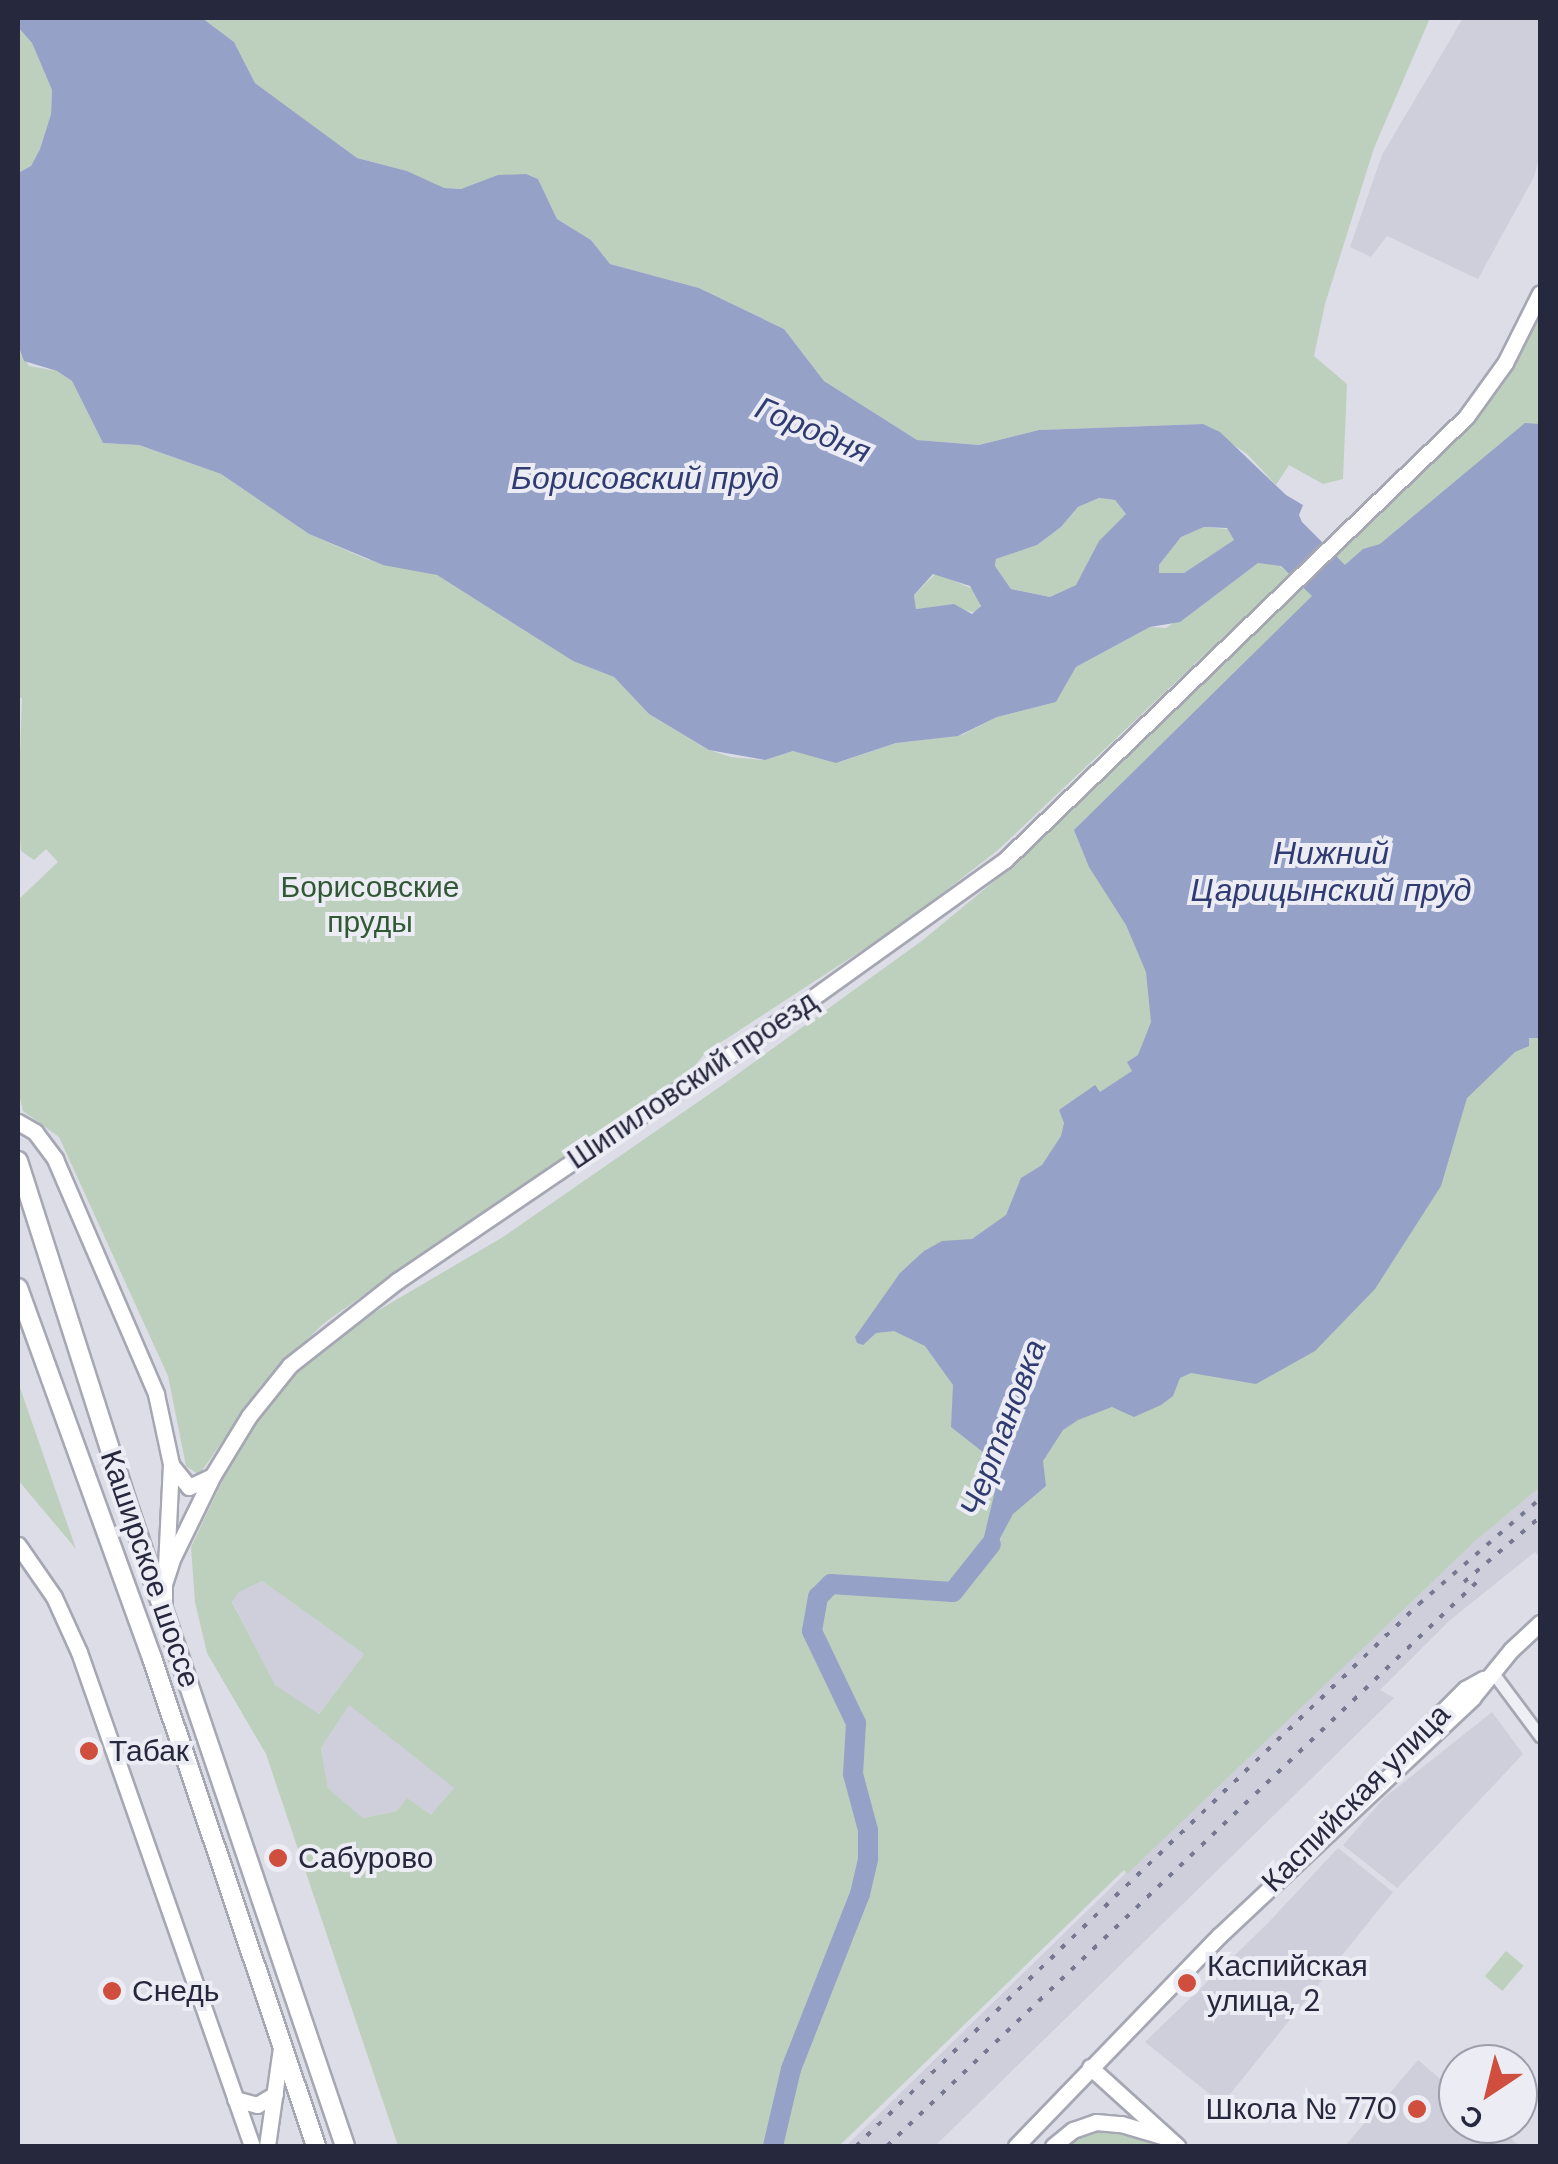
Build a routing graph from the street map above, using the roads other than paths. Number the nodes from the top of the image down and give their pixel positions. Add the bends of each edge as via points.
1 (1540, 292) edge
2 (18, 1122) edge
3 (18, 1161) edge
4 (18, 1288) edge
5 (170, 1464) junction
6 (214, 1474) junction
7 (18, 1544) edge
8 (164, 1584) junction
9 (164, 1606) junction
10 (1540, 1624) edge
11 (1493, 1673) junction
12 (1540, 1736) edge
13 (281, 2044) junction
14 (1090, 2067) junction
15 (276, 2094) junction
16 (236, 2099) junction
17 (1171, 2142) edge
18 (252, 2146) edge
19 (266, 2146) edge
20 (316, 2146) edge
21 (346, 2146) edge
22 (1016, 2146) edge
23 (1053, 2146) edge

1 - 6 main road, Шипиловский проезд via 1505,363 1466,417 1005,860 325,1335 270,1385
2 - 5 main road via 55,1159 144,1356
3 - 9 main road, Каширское шоссе
4 - 13 main road, Каширское шоссе
5 - 6 main road via 190,1487
5 - 8 main road
6 - 8 main road, Шипиловский проезд
7 - 16 main road via 54,1597 79,1652
8 - 9 main road, Шипиловский проезд
9 - 21 main road, Каширское шоссе
10 - 11 main road, Каспийская улица
11 - 12 street
11 - 14 main road, Каспийская улица
13 - 15 main road
13 - 20 main road, Каширское шоссе
14 - 17 main road
14 - 22 main road, Каспийская улица
15 - 16 main road via 257,2105
15 - 19 main road
16 - 18 main road
17 - 23 main road via 1104,2122 1080,2126

